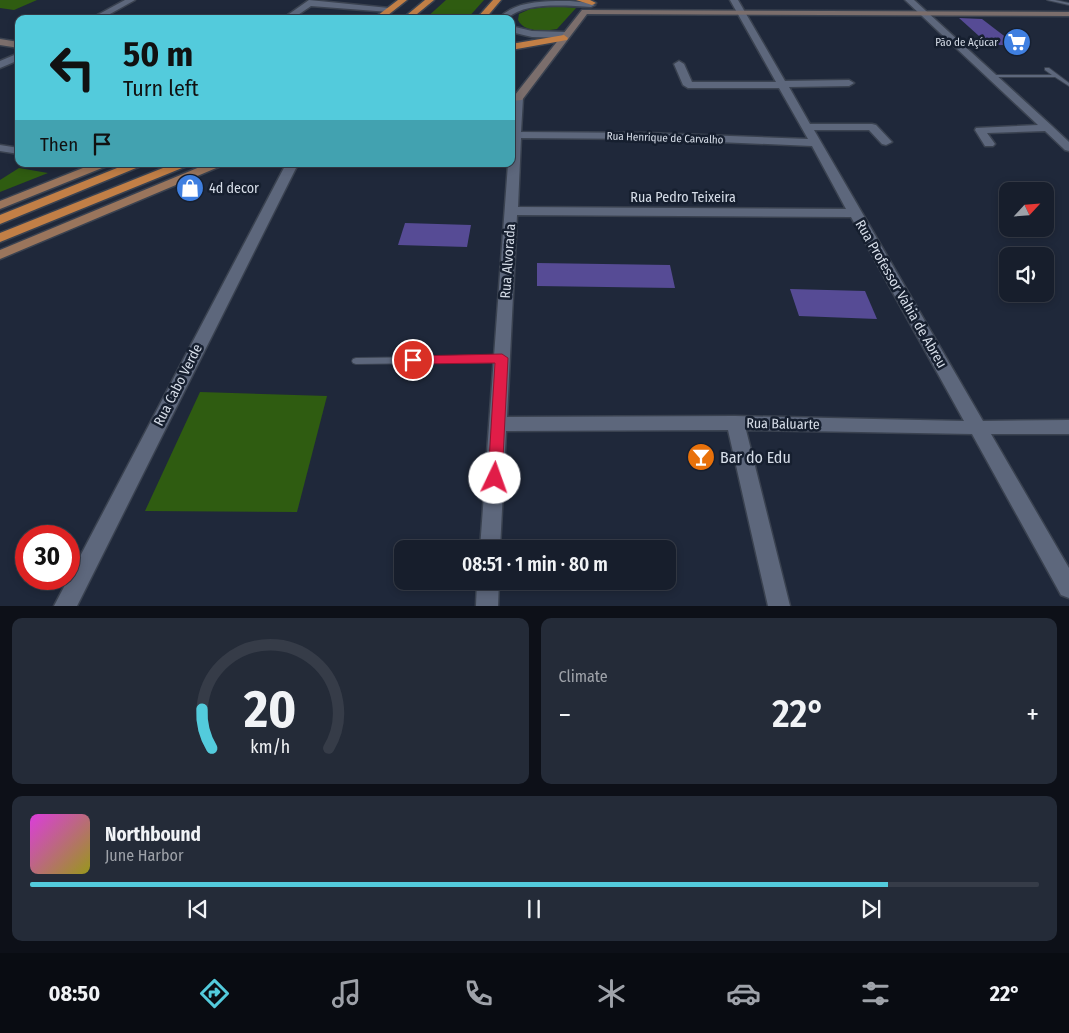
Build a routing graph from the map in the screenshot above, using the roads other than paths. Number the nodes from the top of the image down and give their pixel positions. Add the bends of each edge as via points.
1 (131, 0) edge
2 (403, 0) edge
3 (430, 0) edge
4 (497, 0) edge
5 (580, 0) edge
6 (909, 0) edge
7 (1048, 0) edge
8 (311, 2) edge
9 (1069, 4) edge
10 (591, 5) edge
11 (737, 6) edge
12 (389, 10) junction
13 (923, 13) junction
14 (1069, 14) edge
15 (102, 15) edge
16 (292, 15) edge
17 (382, 15) edge
18 (411, 15) edge
19 (484, 15) edge
20 (504, 15) edge
21 (515, 30) edge
22 (564, 36) junction
23 (0, 42) edge
24 (15, 44) edge
25 (515, 46) edge
26 (15, 58) edge
27 (679, 64) dead end
28 (0, 66) edge
29 (1048, 69) dead end
30 (991, 76) junction
31 (1057, 76) junction
32 (782, 84) junction
33 (1069, 85) edge
34 (856, 93) dead end
35 (515, 97) edge
36 (806, 127) junction
37 (1048, 128) junction
38 (515, 135) edge
39 (886, 142) dead end
40 (815, 143) junction
41 (989, 144) dead end
42 (0, 148) edge
43 (1069, 148) edge
44 (15, 150) edge
45 (91, 167) edge
46 (130, 167) edge
47 (176, 167) edge
48 (210, 167) edge
49 (290, 167) edge
50 (513, 167) edge
51 (0, 205) edge
52 (511, 212) junction
53 (856, 213) junction
54 (0, 220) edge
55 (0, 238) edge
56 (0, 255) edge
57 (502, 358) junction
58 (356, 361) dead end
59 (735, 423) junction
60 (498, 424) junction
61 (1069, 427) edge
62 (978, 428) junction
63 (491, 540) edge
64 (1069, 588) edge
65 (488, 590) edge
66 (65, 606) edge
67 (487, 606) edge
68 (779, 606) edge

1 - 15 street
2 - 12 highway
3 - 18 highway
4 - 19 highway
5 - 10 highway
6 - 13 street
7 - 9 lane
8 - 12 street
8 - 16 street
10 - 11 street
10 - 20 street via 534,4 512,9
10 - 22 street, Rua Alvorada
11 - 13 street
11 - 32 street, Rua Professor Vahia de Abreu
12 - 17 highway
13 - 14 street
13 - 30 street
21 - 22 street
22 - 25 highway
22 - 35 street, Rua Alvorada
23 - 24 street
26 - 28 street
27 - 32 street via 687,85
29 - 31 lane
30 - 31 lane
30 - 37 street
31 - 33 lane
32 - 34 street via 847,81
32 - 36 street, Rua Professor Vahia de Abreu
36 - 39 street via 872,127
36 - 40 street, Rua Professor Vahia de Abreu
37 - 41 street via 980,130
37 - 43 street
38 - 40 street, Rua Henrique de Carvalho via 648,136
40 - 53 street, Rua Professor Vahia de Abreu
42 - 44 street
45 - 51 main road
46 - 54 highway
47 - 55 highway
48 - 56 main road
49 - 66 street, Rua Cabo Verde
50 - 52 street, Rua Alvorada
52 - 53 street, Rua Pedro Teixeira
52 - 57 street, Rua Alvorada
53 - 62 street, Rua Professor Vahia de Abreu
57 - 58 lane
57 - 60 street, Rua Alvorada
59 - 60 street, Rua Baluarte
59 - 62 street, Rua Baluarte
59 - 68 street
60 - 63 street, Rua Alvorada
61 - 62 street, Rua Baluarte
62 - 64 street, Rua Professor Vahia de Abreu
65 - 67 street

